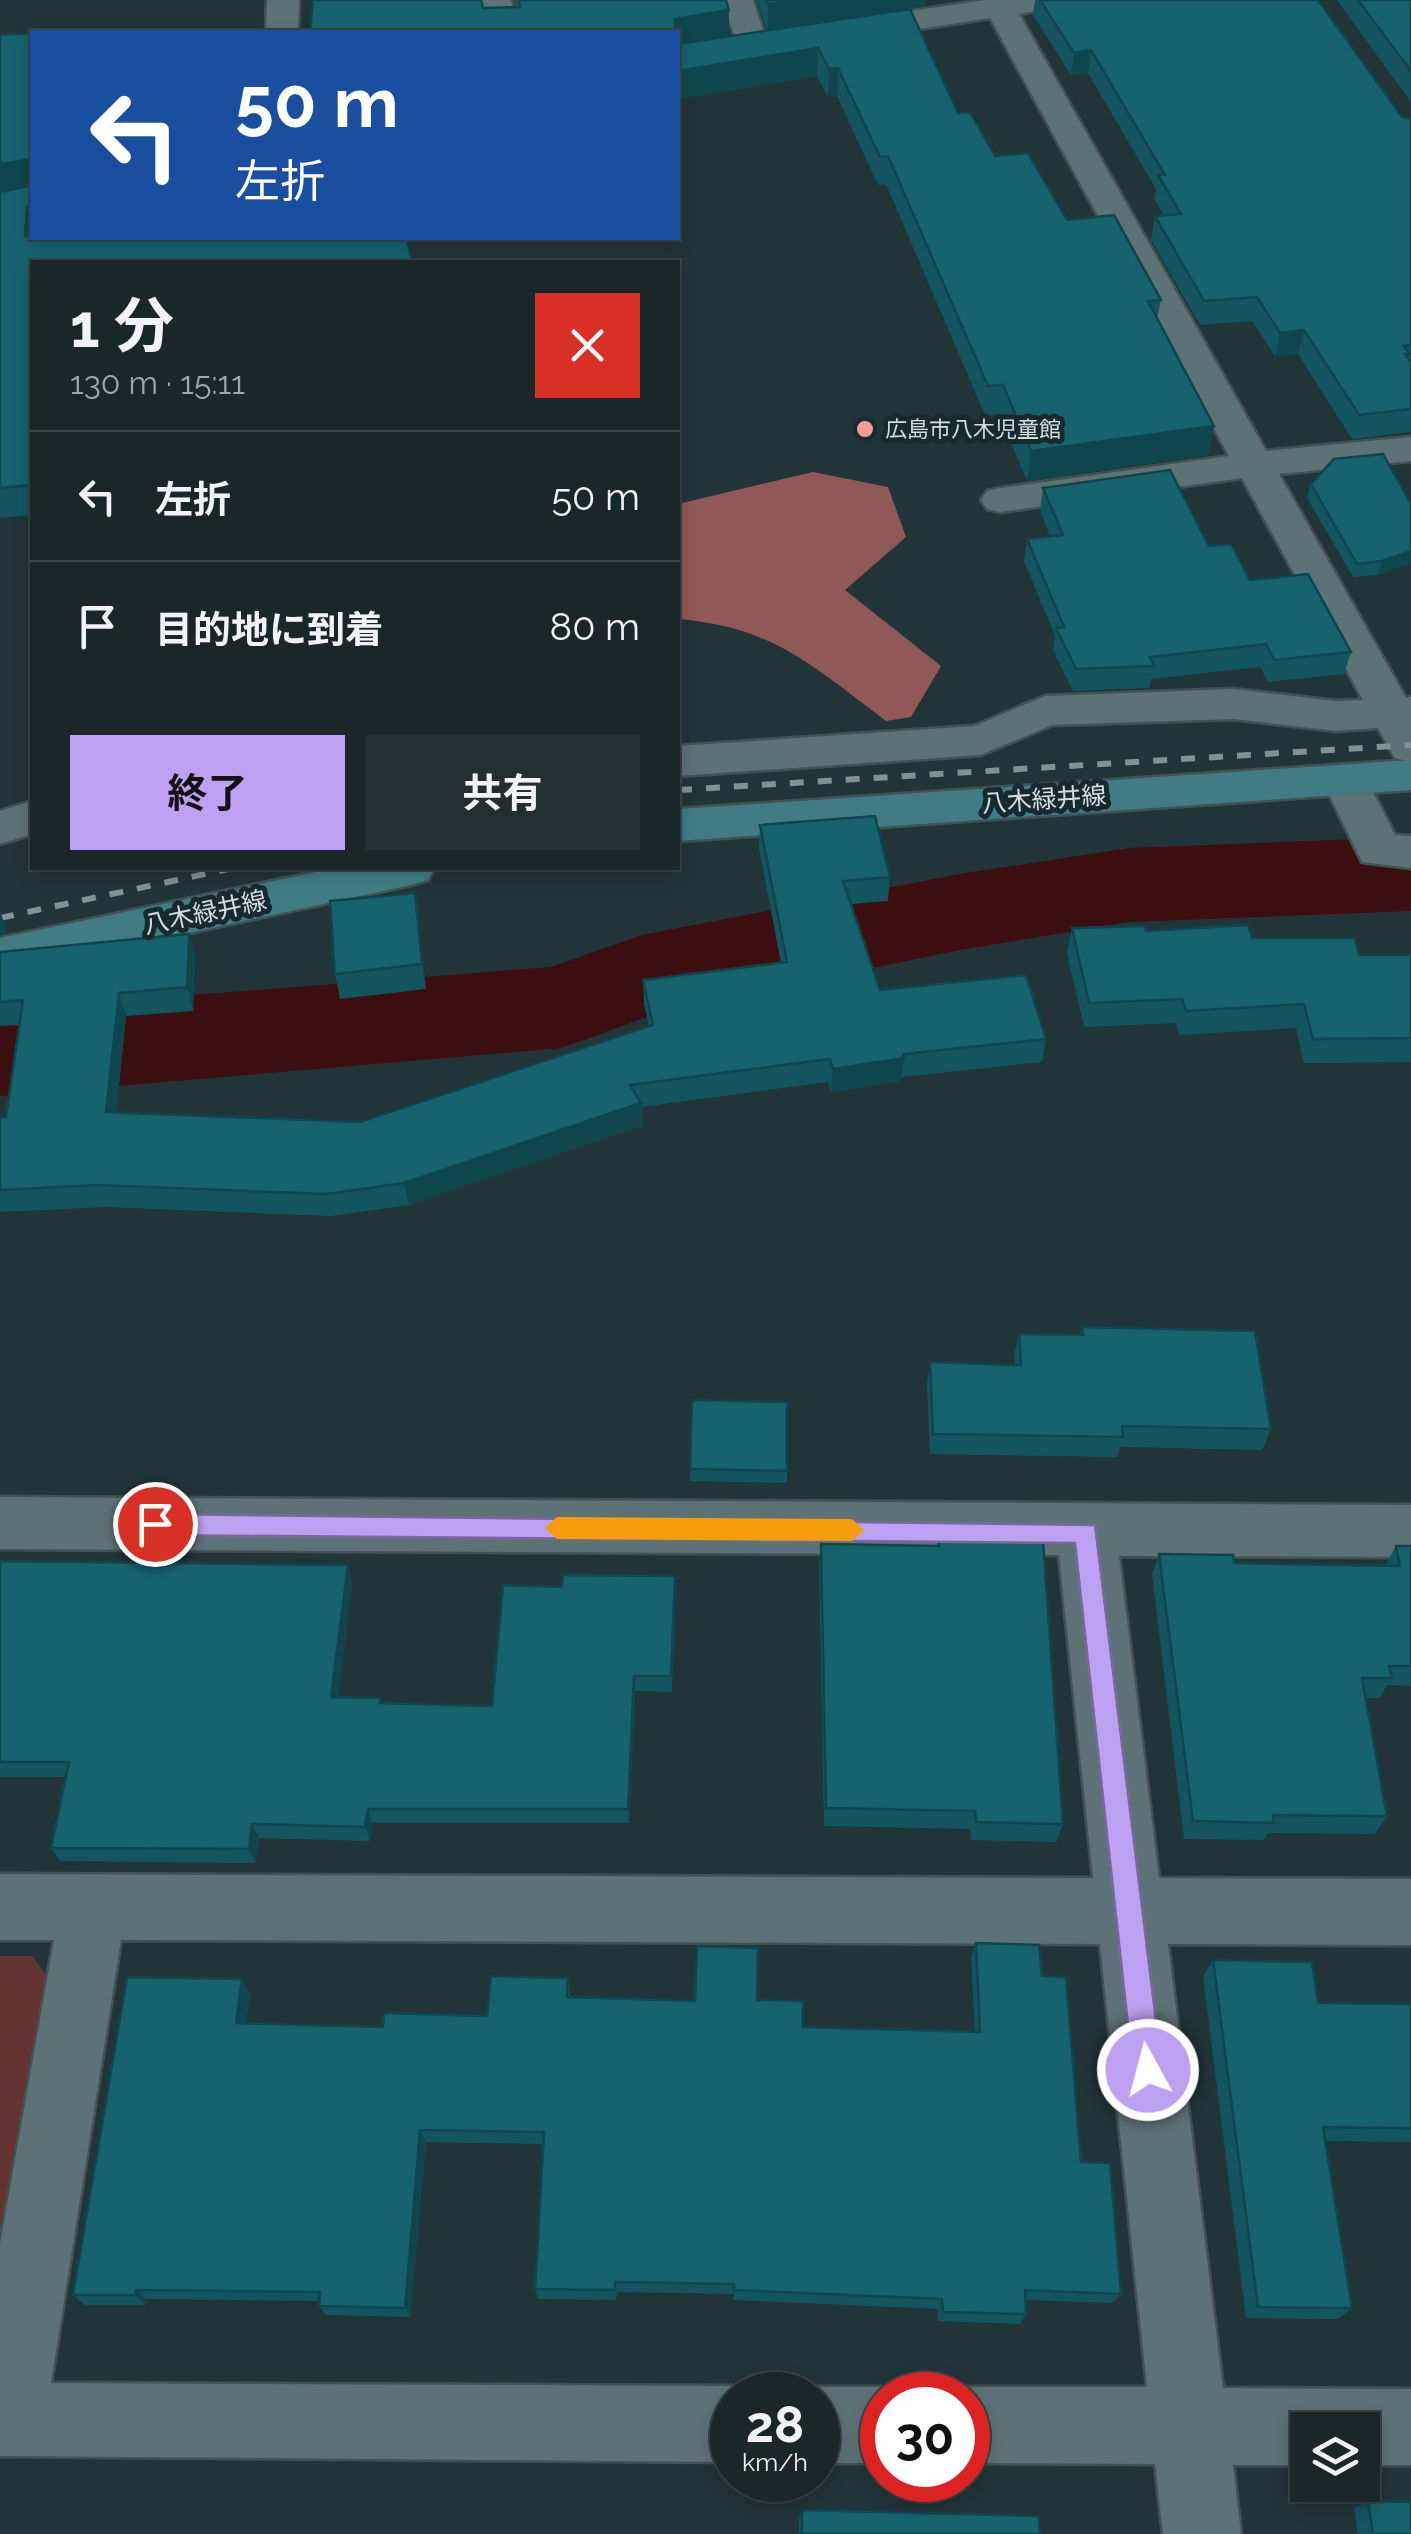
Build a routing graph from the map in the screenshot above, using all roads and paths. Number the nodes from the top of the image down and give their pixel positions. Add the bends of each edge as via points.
1 (284, 0) edge
2 (496, 0) edge
3 (736, 0) edge
4 (1048, 0) edge
5 (1009, 4) edge
6 (282, 30) edge
7 (503, 30) edge
8 (752, 45) junction
9 (714, 52) edge
10 (1411, 449) edge
11 (1256, 464) junction
12 (1002, 500) dead end
13 (1405, 724) edge
14 (680, 762) edge
15 (1411, 776) edge
16 (1346, 780) junction
17 (30, 818) edge
18 (680, 825) edge
19 (0, 828) edge
20 (1411, 852) edge
21 (402, 870) edge
22 (0, 956) edge
23 (0, 1523) edge
24 (1411, 1531) edge
25 (1086, 1532) junction
26 (0, 1908) edge
27 (94, 1908) junction
28 (1129, 1912) junction
29 (1411, 1912) edge
30 (710, 2424) edge
31 (990, 2425) edge
32 (1190, 2426) junction
33 (1411, 2427) edge
34 (1202, 2534) edge

1 - 6 street
2 - 7 street
3 - 8 street
4 - 5 street
5 - 8 street
5 - 11 street
8 - 9 street
10 - 11 street
11 - 12 street
11 - 13 street
13 - 14 street via 1233,704 1046,711 981,740
15 - 16 main road, 八木緑井線
16 - 18 main road, 八木緑井線
16 - 20 street via 1380,850
17 - 19 street
21 - 22 main road, 八木緑井線
23 - 25 street
24 - 25 street
25 - 28 street
26 - 27 street
27 - 28 street
27 - 30 street via 7,2421
28 - 29 street
28 - 32 street
31 - 32 street
32 - 33 street
32 - 34 street

